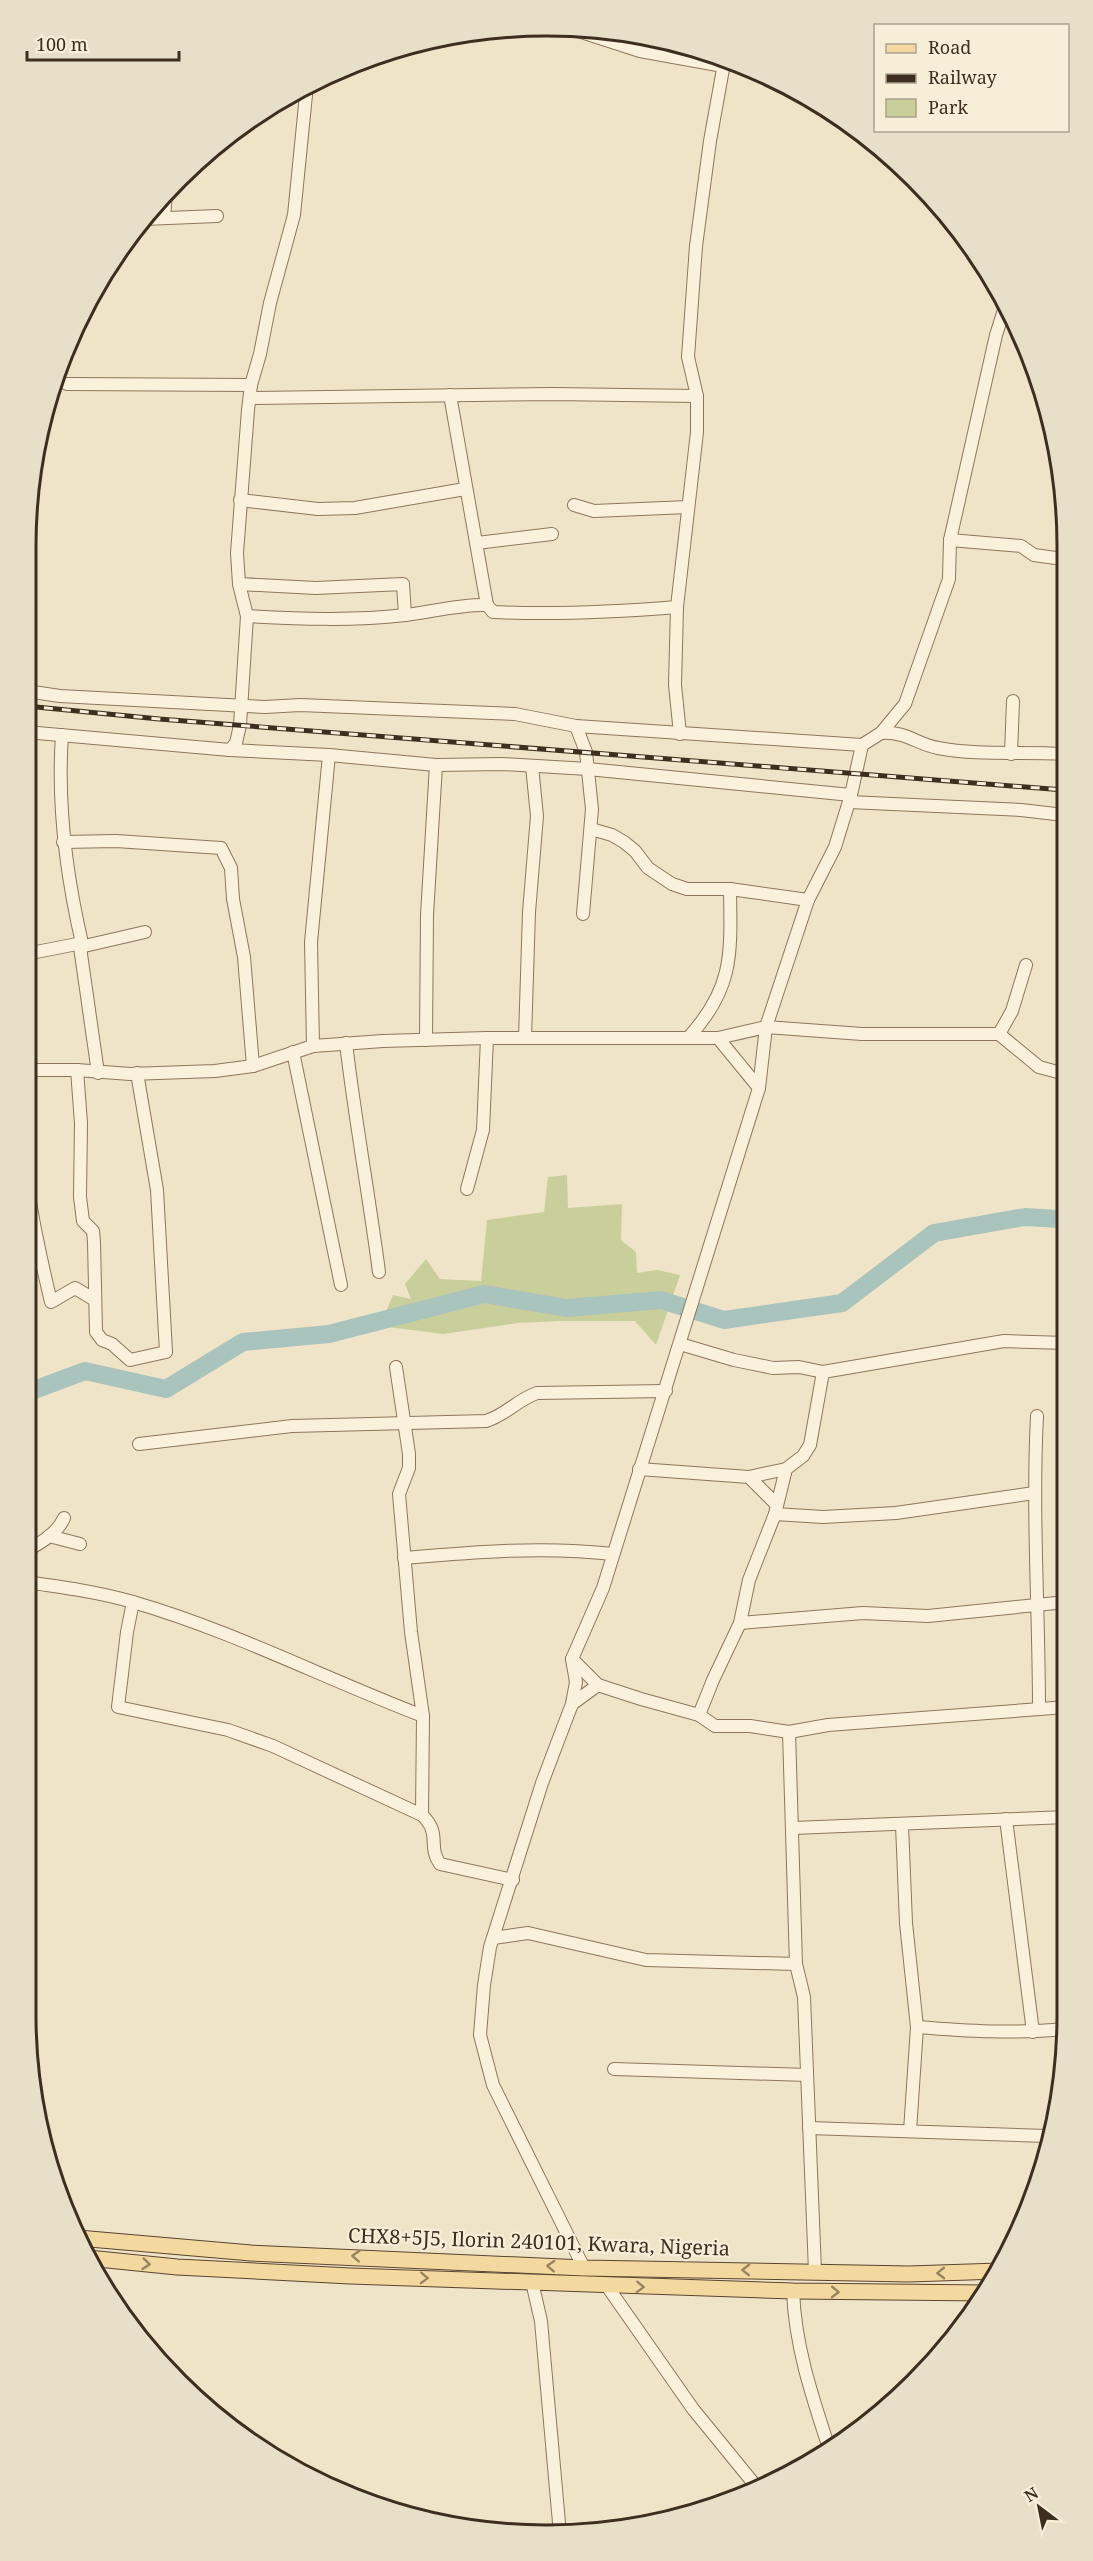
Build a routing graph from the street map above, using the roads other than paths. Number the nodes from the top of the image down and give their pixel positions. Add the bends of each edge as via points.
1 (603, 39) edge
2 (696, 58) edge
3 (723, 68) edge
4 (306, 97) edge
5 (165, 208) edge
6 (217, 216) dead end
7 (156, 218) edge
8 (164, 218) junction
9 (1002, 317) edge
10 (67, 384) dead end
11 (251, 385) junction
12 (450, 395) junction
13 (697, 396) junction
14 (250, 398) junction
15 (465, 489) junction
16 (240, 500) junction
17 (574, 505) dead end
18 (688, 507) junction
19 (552, 534) dead end
20 (950, 540) junction
21 (477, 543) junction
22 (1057, 558) edge
23 (239, 584) junction
24 (487, 605) junction
25 (677, 607) junction
26 (405, 615) junction
27 (247, 616) junction
28 (36, 692) edge
29 (1013, 701) dead end
30 (241, 705) junction
31 (576, 726) junction
32 (36, 733) edge
33 (881, 733) junction
34 (680, 734) junction
35 (62, 735) junction
36 (862, 745) junction
37 (230, 750) junction
38 (1011, 754) junction
39 (1057, 754) edge
40 (329, 755) junction
41 (436, 765) junction
42 (532, 766) junction
43 (588, 769) junction
44 (850, 798) junction
45 (1057, 814) edge
46 (591, 829) junction
47 (63, 842) junction
48 (729, 889) junction
49 (808, 900) junction
50 (583, 915) dead end
51 (145, 932) dead end
52 (81, 945) junction
53 (36, 952) edge
54 (1026, 965) dead end
55 (766, 1027) junction
56 (999, 1034) junction
57 (487, 1038) junction
58 (525, 1038) junction
59 (688, 1038) junction
60 (718, 1038) junction
61 (426, 1040) junction
62 (346, 1043) junction
63 (313, 1046) junction
64 (293, 1052) junction
65 (253, 1066) junction
66 (77, 1070) junction
67 (36, 1071) edge
68 (1057, 1072) edge
69 (98, 1073) junction
70 (137, 1073) junction
71 (759, 1088) junction
72 (467, 1189) dead end
73 (36, 1238) edge
74 (380, 1272) dead end
75 (341, 1285) dead end
76 (95, 1300) junction
77 (1057, 1343) edge
78 (680, 1344) junction
79 (396, 1367) dead end
80 (823, 1372) junction
81 (666, 1391) junction
82 (1037, 1416) dead end
83 (404, 1423) junction
84 (139, 1444) dead end
85 (639, 1469) junction
86 (786, 1469) junction
87 (748, 1477) junction
88 (1034, 1493) junction
89 (776, 1509) junction
90 (64, 1518) dead end
91 (49, 1536) junction
92 (36, 1544) edge
93 (80, 1544) dead end
94 (613, 1554) junction
95 (404, 1558) junction
96 (36, 1583) edge
97 (133, 1602) junction
98 (1057, 1603) edge
99 (1038, 1604) junction
100 (740, 1623) junction
101 (572, 1659) junction
102 (598, 1684) junction
103 (572, 1704) junction
104 (1057, 1708) edge
105 (1039, 1709) junction
106 (699, 1715) junction
107 (423, 1716) junction
108 (789, 1732) junction
109 (422, 1815) junction
110 (1057, 1817) edge
111 (1006, 1819) junction
112 (902, 1825) junction
113 (793, 1828) junction
114 (513, 1880) junction
115 (493, 1938) junction
116 (796, 1964) junction
117 (917, 2027) junction
118 (1057, 2030) edge
119 (1032, 2032) junction
120 (614, 2069) dead end
121 (807, 2075) junction
122 (809, 2128) junction
123 (910, 2131) junction
124 (1042, 2136) edge
125 (88, 2239) edge
126 (98, 2259) edge
127 (584, 2268) junction
128 (815, 2271) junction
129 (988, 2271) edge
130 (532, 2282) junction
131 (607, 2286) junction
132 (793, 2291) junction
133 (974, 2293) edge
134 (827, 2441) edge
135 (753, 2481) edge
136 (559, 2525) edge

1 - 2 street via 640,51
3 - 13 street via 696,246 688,357
4 - 11 street via 294,215
5 - 8 street
6 - 8 street
7 - 8 street
9 - 20 street
10 - 11 street
11 - 14 street
12 - 13 street
12 - 14 street
12 - 15 street
13 - 18 street
14 - 16 street
15 - 16 street via 355,508 318,509
15 - 21 street
16 - 23 street
17 - 18 street via 594,511
18 - 25 street
19 - 21 street
20 - 22 street via 1021,546 1034,555
20 - 33 street via 949,579 905,705
21 - 24 street
23 - 26 street via 316,588 403,584
23 - 27 street
24 - 25 street via 493,612 542,614
24 - 26 street
25 - 34 street via 675,685
26 - 27 street
27 - 30 street
28 - 30 street
29 - 38 street
30 - 31 street via 515,714
30 - 37 street via 236,743
31 - 34 street
31 - 43 street
32 - 35 street
33 - 36 street
33 - 38 street via 902,734 937,748
34 - 36 street
35 - 37 street
35 - 47 street via 59,779
36 - 44 street
37 - 40 street
38 - 39 street
40 - 41 street
40 - 63 street via 311,942
41 - 42 street
41 - 61 street via 427,915
42 - 43 street
42 - 58 street via 537,816
43 - 44 street
43 - 46 street
44 - 45 street
44 - 49 street via 835,847
46 - 48 street via 624,842 648,868 672,884 687,889
46 - 50 street
47 - 52 street
47 - 65 street via 116,841 221,848 231,868 244,957
48 - 49 street
48 - 59 street via 731,944 722,990 708,1016
49 - 55 street
51 - 52 street
52 - 53 street
52 - 69 street
54 - 56 street via 1012,1011
55 - 56 street via 862,1034
55 - 60 street
55 - 71 street
56 - 68 street via 1039,1067
57 - 58 street
57 - 61 street
57 - 72 street via 483,1130
58 - 59 street
59 - 60 street
60 - 71 street
61 - 62 street
62 - 63 street
62 - 74 street
63 - 64 street
64 - 65 street
64 - 75 street
65 - 70 street
66 - 67 street
66 - 69 street
66 - 76 street via 80,1197 83,1221 93,1231
69 - 70 street
70 - 76 street via 157,1190 166,1352 130,1360 102,1340 96,1332
71 - 78 street
73 - 76 street via 51,1302 75,1288
77 - 80 street via 1004,1341
78 - 80 street via 773,1368 799,1367
78 - 81 street
79 - 83 street
80 - 86 street via 810,1445
81 - 83 street via 537,1393 519,1401 500,1417 486,1421
81 - 85 street
82 - 88 street
83 - 84 street via 292,1426
83 - 95 street via 410,1454 399,1494
85 - 87 street
85 - 94 street
86 - 87 street
86 - 89 street
87 - 89 street
88 - 89 street via 957,1505 824,1517
88 - 99 street
89 - 100 street via 749,1580
90 - 91 street
91 - 92 street
91 - 93 street
94 - 95 street via 572,1549
94 - 101 street via 603,1588
95 - 107 street
96 - 97 street
97 - 107 street via 198,1623
97 - 109 street via 118,1707 228,1730 273,1746
98 - 99 street
99 - 100 street via 928,1616 863,1613
99 - 105 street
100 - 106 street
101 - 102 street
101 - 103 street via 576,1682
102 - 103 street
102 - 106 street
103 - 114 street via 542,1783
104 - 105 street
105 - 108 street via 828,1725
106 - 108 street via 715,1725
107 - 109 street
108 - 113 street
109 - 114 street via 433,1828 434,1851 440,1864
110 - 111 street
111 - 112 street
111 - 119 street
112 - 113 street
112 - 117 street via 906,1923
113 - 116 street
114 - 115 street
115 - 116 street via 528,1932 646,1960
115 - 127 street via 484,1984 482,2048 493,2085
116 - 121 street via 804,1997
117 - 119 street
117 - 123 street
118 - 119 street
120 - 121 street
121 - 122 street
122 - 123 street
122 - 128 street
123 - 124 street
127 -> 125 main road, CHX8+5J5, Ilorin 240101, Kwara, Nigeria via 251,2253
126 -> 130 main road, CHX8+5J5, Ilorin 240101, Kwara, Nigeria via 257,2272
128 -> 127 main road, CHX8+5J5, Ilorin 240101, Kwara, Nigeria
129 -> 128 main road, CHX8+5J5, Ilorin 240101, Kwara, Nigeria
130 - 131 main road, CHX8+5J5, Ilorin 240101, Kwara, Nigeria
130 - 136 street via 541,2321
131 -> 132 main road, CHX8+5J5, Ilorin 240101, Kwara, Nigeria
131 - 135 street via 693,2409
132 -> 133 main road, CHX8+5J5, Ilorin 240101, Kwara, Nigeria
132 - 134 street via 804,2373

